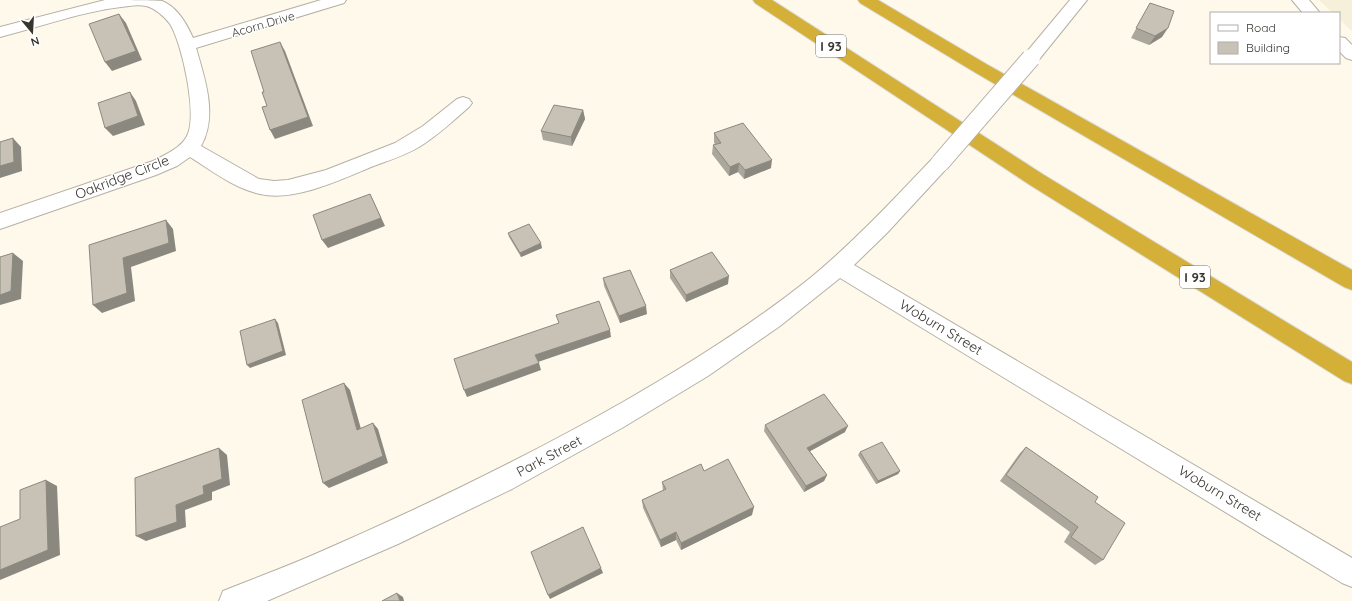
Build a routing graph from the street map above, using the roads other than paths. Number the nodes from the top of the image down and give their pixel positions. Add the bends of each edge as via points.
1 (338, 0) edge
2 (760, 0) edge
3 (866, 0) edge
4 (1079, 0) edge
5 (1300, 0) edge
6 (1311, 12) edge
7 (0, 32) edge
8 (1340, 43) edge
9 (186, 46) junction
10 (1352, 54) edge
11 (463, 103) dead end
12 (189, 148) junction
13 (0, 221) edge
14 (839, 267) junction
15 (1352, 281) edge
16 (1352, 374) edge
17 (1352, 573) edge
18 (233, 601) edge

1 - 9 street, Acorn Drive
2 - 16 highway, I 93 via 1038,180
3 - 15 highway
4 - 14 street, bridge via 940,162 891,216
5 - 6 street
7 - 9 street via 96,6 148,1 164,9 176,20
8 - 10 street
9 - 12 street via 200,109 197,133
11 - 12 street via 421,137 408,144 348,168 290,186 269,188 253,184
12 - 13 street, Oakridge Circle via 147,171
14 - 17 street, Woburn Street
14 - 18 street, Park Street via 717,358 596,430 508,478 350,552

